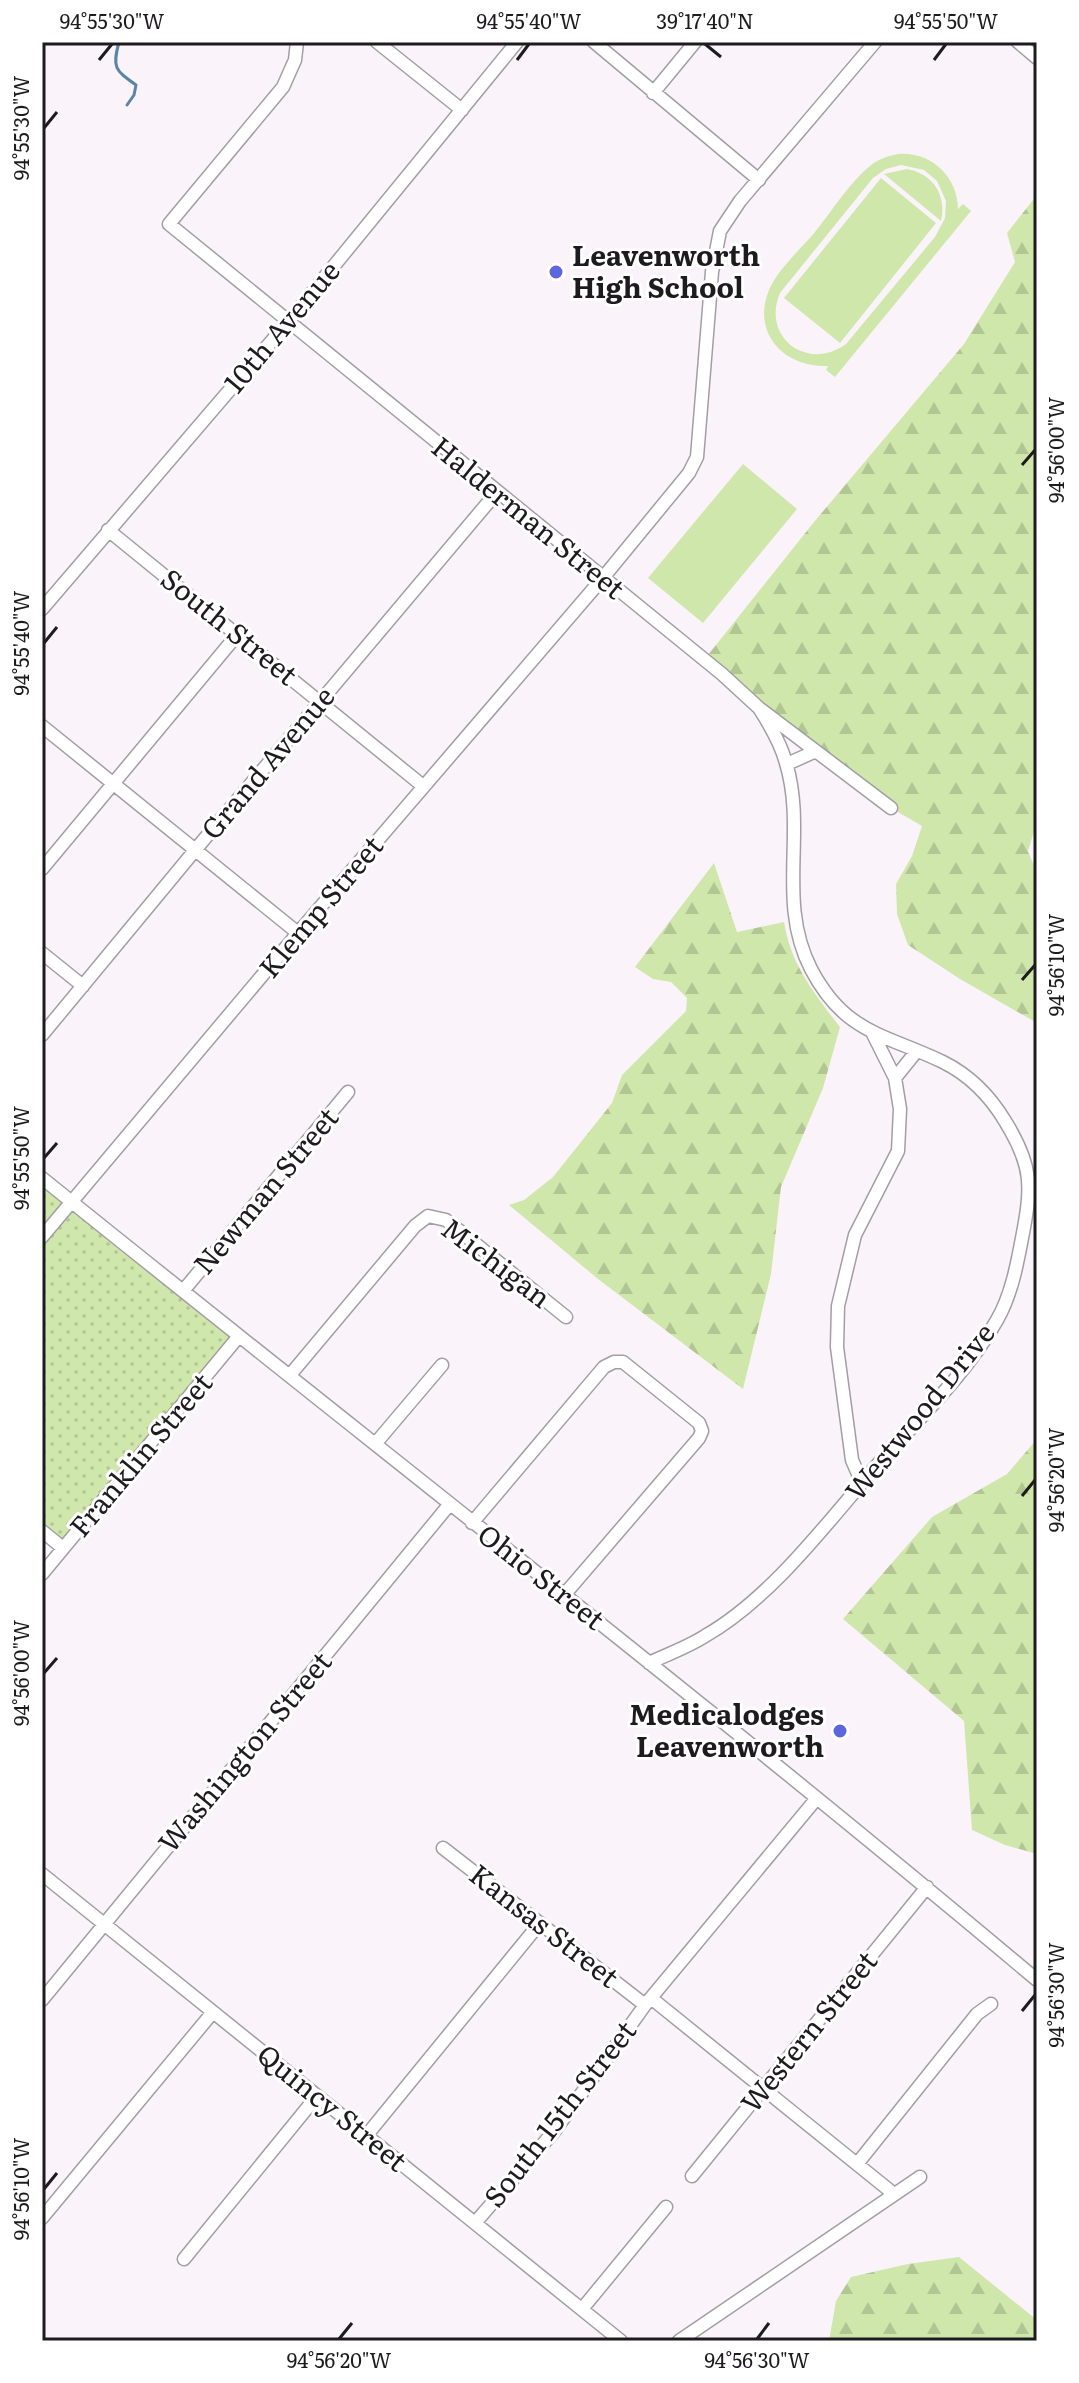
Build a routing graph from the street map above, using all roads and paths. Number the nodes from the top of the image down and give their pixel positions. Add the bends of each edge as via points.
1 (297, 42) edge
2 (377, 42) edge
3 (517, 42) edge
4 (594, 42) edge
5 (695, 42) edge
6 (875, 42) edge
7 (1018, 42) edge
8 (1037, 58) edge
9 (653, 93) junction
10 (462, 110) junction
11 (759, 180) junction
12 (288, 322) junction
13 (497, 492) junction
14 (108, 530) junction
15 (602, 579) junction
16 (42, 609) edge
17 (237, 635) junction
18 (320, 701) junction
19 (759, 708) junction
20 (42, 726) edge
21 (816, 751) junction
22 (787, 764) junction
23 (114, 783) junction
24 (423, 786) junction
25 (891, 808) dead end
26 (196, 849) junction
27 (42, 869) edge
28 (298, 933) junction
29 (42, 953) edge
30 (83, 986) junction
31 (873, 1034) junction
32 (42, 1035) edge
33 (916, 1052) junction
34 (895, 1078) junction
35 (348, 1092) dead end
36 (42, 1178) edge
37 (71, 1202) junction
38 (42, 1237) edge
39 (183, 1291) junction
40 (566, 1317) dead end
41 (239, 1336) junction
42 (442, 1365) dead end
43 (290, 1375) junction
44 (375, 1444) junction
45 (862, 1483) junction
46 (449, 1505) junction
47 (472, 1523) junction
48 (42, 1531) edge
49 (63, 1548) junction
50 (42, 1574) edge
51 (564, 1595) junction
52 (649, 1663) junction
53 (817, 1798) junction
54 (443, 1848) dead end
55 (42, 1874) edge
56 (927, 1887) junction
57 (540, 1923) junction
58 (103, 1924) junction
59 (1037, 1980) edge
60 (42, 2000) edge
61 (648, 2001) junction
62 (991, 2004) dead end
63 (213, 2012) junction
64 (764, 2088) junction
65 (317, 2096) junction
66 (366, 2136) junction
67 (857, 2164) junction
68 (692, 2176) dead end
69 (920, 2177) dead end
70 (894, 2194) junction
71 (666, 2207) dead end
72 (42, 2218) edge
73 (475, 2223) junction
74 (184, 2259) dead end
75 (582, 2309) junction
76 (621, 2341) edge
77 (679, 2341) edge

1 - 12 street, Halderman Street via 283,87 169,224
2 - 10 street
3 - 10 street, 10th Avenue
4 - 9 street
5 - 9 street
6 - 11 street
7 - 8 street
9 - 11 street
10 - 12 street, 10th Avenue
11 - 15 street via 728,218 716,245 697,457
12 - 13 street, Halderman Street
12 - 14 street, 10th Avenue
13 - 15 street, Halderman Street
13 - 18 street, Grand Avenue
14 - 16 street, 10th Avenue
14 - 17 street, South Street
15 - 19 street, Halderman Street
15 - 24 street, Klemp Street
17 - 18 street, South Street
17 - 23 street
18 - 24 street, South Street
18 - 26 street, Grand Avenue
19 - 21 street, Halderman Street
19 - 22 street, Westwood Drive
20 - 23 street
21 - 22 street
21 - 25 street, Halderman Street
22 - 31 street, Westwood Drive via 793,802 794,920 803,954 819,985 844,1014
23 - 26 street
23 - 27 street
24 - 28 street, Klemp Street
26 - 28 street
26 - 30 street, Grand Avenue
28 - 37 street, Klemp Street
29 - 30 street
30 - 32 street, Grand Avenue
31 - 33 street, Westwood Drive
31 - 34 street
33 - 34 street
33 - 45 street, Westwood Drive via 944,1062 988,1096 1026,1161 1029,1197 1017,1268 998,1318 970,1361
34 - 45 street via 898,1151 855,1235 838,1306 837,1347 852,1460
35 - 39 street, Newman Street
36 - 37 street, Ohio Street
37 - 38 street, Klemp Street
37 - 39 street, Ohio Street
39 - 41 street, Ohio Street
40 - 43 street, Michigan via 446,1220 424,1218
41 - 43 street, Ohio Street
41 - 49 street, Franklin Street
42 - 44 street
43 - 44 street, Ohio Street
44 - 46 street, Ohio Street
45 - 52 street, Westwood Drive via 835,1517 735,1615
46 - 47 street, Ohio Street
46 - 58 street, Washington Street
47 - 51 street, Ohio Street
47 - 51 street via 604,1367 623,1362 699,1423 702,1431
48 - 49 street
49 - 50 street, Franklin Street
51 - 52 street, Ohio Street
52 - 53 street, Ohio Street
53 - 56 street, Ohio Street
53 - 61 street, South 15th Street
54 - 57 street, Kansas Street
55 - 58 street, Quincy Street
56 - 59 street, Ohio Street
56 - 64 street, Western Street
57 - 61 street, Kansas Street
57 - 66 street
58 - 60 street, Washington Street
58 - 63 street, Quincy Street
61 - 64 street, Kansas Street
61 - 73 street, South 15th Street via 556,2129
62 - 67 street via 977,2014
63 - 65 street, Quincy Street
63 - 72 street
64 - 67 street, Kansas Street
64 - 68 street, Western Street
65 - 66 street, Quincy Street
65 - 74 street
66 - 73 street, Quincy Street
67 - 70 street, Kansas Street
69 - 70 street
70 - 77 street
71 - 75 street
73 - 75 street, Quincy Street
75 - 76 street, Quincy Street

